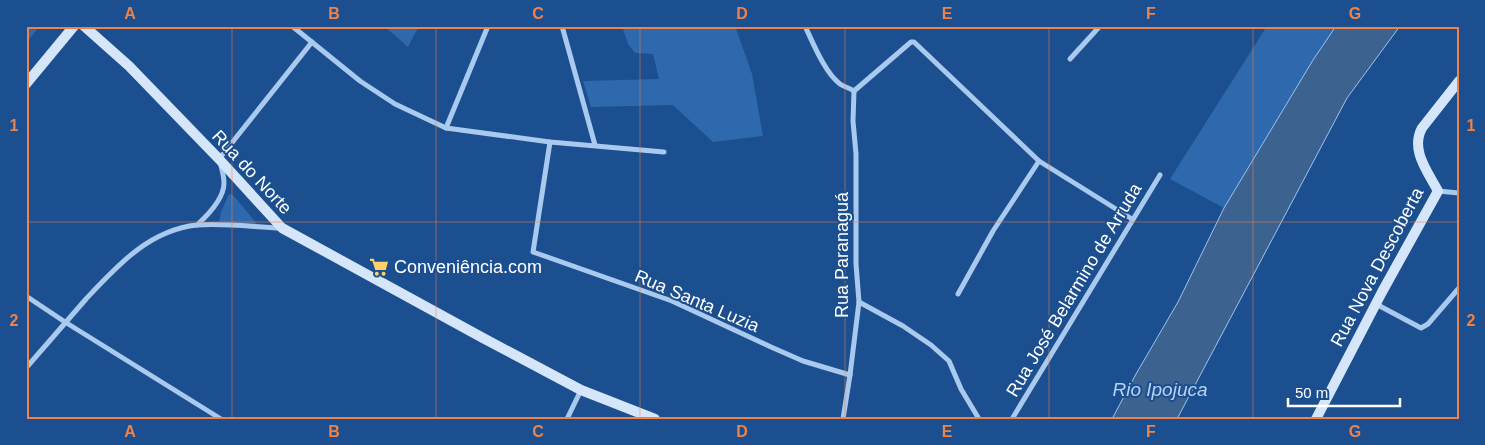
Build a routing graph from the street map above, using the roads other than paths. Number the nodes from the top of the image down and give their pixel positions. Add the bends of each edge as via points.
1 (74, 26) edge
2 (84, 26) edge
3 (292, 26) edge
4 (488, 26) edge
5 (562, 26) edge
6 (805, 26) edge
7 (1100, 26) edge
8 (312, 42) junction
9 (1070, 59) dead end
10 (1459, 81) edge
11 (26, 84) edge
12 (854, 90) junction
13 (446, 128) junction
14 (550, 142) junction
15 (595, 145) junction
16 (664, 152) dead end
17 (219, 159) junction
18 (1039, 161) junction
19 (1160, 175) dead end
20 (1438, 191) junction
21 (1459, 193) edge
22 (1132, 219) junction
23 (197, 226) junction
24 (282, 228) junction
25 (1459, 288) edge
26 (958, 294) dead end
27 (26, 296) edge
28 (859, 302) junction
29 (1376, 303) junction
30 (65, 322) junction
31 (26, 368) edge
32 (850, 375) junction
33 (581, 390) junction
34 (221, 419) edge
35 (566, 419) edge
36 (655, 419) edge
37 (843, 419) edge
38 (979, 419) edge
39 (1012, 419) edge
40 (1316, 419) edge

1 - 11 main road
2 - 17 main road, Rua do Norte via 130,66
3 - 8 street
4 - 13 street
5 - 15 street
6 - 12 street via 823,64 839,84
7 - 9 street
8 - 13 street via 360,81 395,104
8 - 17 street
10 - 20 main road, Rua Nova Descoberta via 1422,128 1417,143 1419,154
12 - 18 street via 914,42
12 - 28 street, Rua Paranaguá
13 - 14 street
14 - 15 street
14 - 32 street, Rua Santa Luzia via 533,252 672,301 771,348
15 - 16 street
17 - 23 street via 224,183 222,192 210,214
17 - 24 main road, Rua do Norte
18 - 22 street
18 - 26 street via 993,231
19 - 22 street, Rua José Belarmino de Arruda
20 - 21 street
20 - 29 main road, Rua Nova Descoberta
22 - 39 street, Rua José Belarmino de Arruda
23 - 24 street
23 - 30 street via 156,238 136,249
24 - 33 main road, Rua do Norte
25 - 29 street via 1421,328
27 - 30 street
28 - 32 street, Rua Paranaguá
28 - 38 street via 932,345 949,361
29 - 40 main road, Rua Nova Descoberta
30 - 31 street
30 - 34 street
32 - 37 street, Rua Paranaguá
33 - 35 street
33 - 36 main road, Rua do Norte

